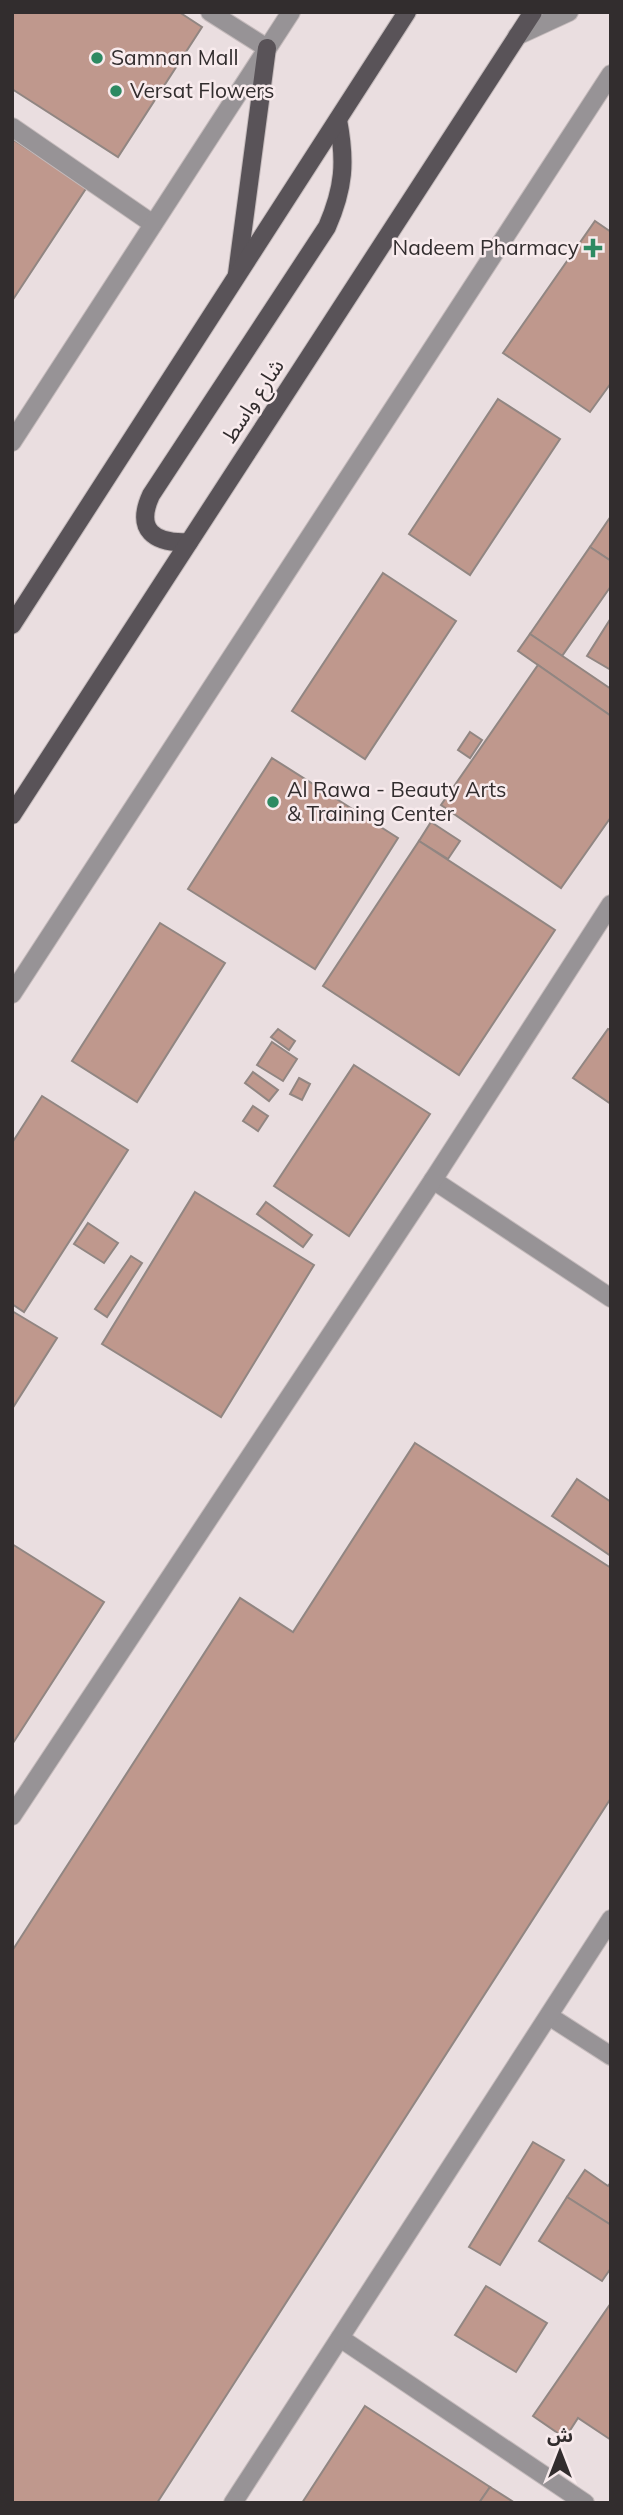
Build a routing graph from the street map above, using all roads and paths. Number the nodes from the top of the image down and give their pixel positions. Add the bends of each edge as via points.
1 (210, 12) edge
2 (291, 12) edge
3 (407, 12) edge
4 (533, 12) edge
5 (569, 12) edge
6 (517, 36) junction
7 (267, 48) junction
8 (611, 74) edge
9 (338, 120) junction
10 (12, 127) edge
11 (153, 224) junction
12 (236, 281) junction
13 (12, 442) edge
14 (189, 542) junction
15 (12, 625) edge
16 (12, 815) edge
17 (611, 904) edge
18 (12, 995) edge
19 (433, 1180) junction
20 (611, 1298) edge
21 (12, 1816) edge
22 (611, 1920) edge
23 (549, 2015) junction
24 (611, 2056) edge
25 (340, 2338) junction
26 (233, 2503) edge
27 (585, 2503) edge

1 - 7 street
2 - 7 street
3 - 9 main road
4 - 6 main road, شارع واسط
5 - 6 street
6 - 14 main road, شارع واسط
7 - 11 street
7 - 12 main road
8 - 18 street
9 - 12 main road
9 - 14 main road via 343,175 327,227 146,507 144,520 159,540
10 - 11 street
11 - 13 street
12 - 15 main road
14 - 16 main road, شارع واسط
17 - 19 street
19 - 20 street
19 - 21 street
22 - 23 street
23 - 24 street
23 - 25 street
25 - 26 street
25 - 27 street

